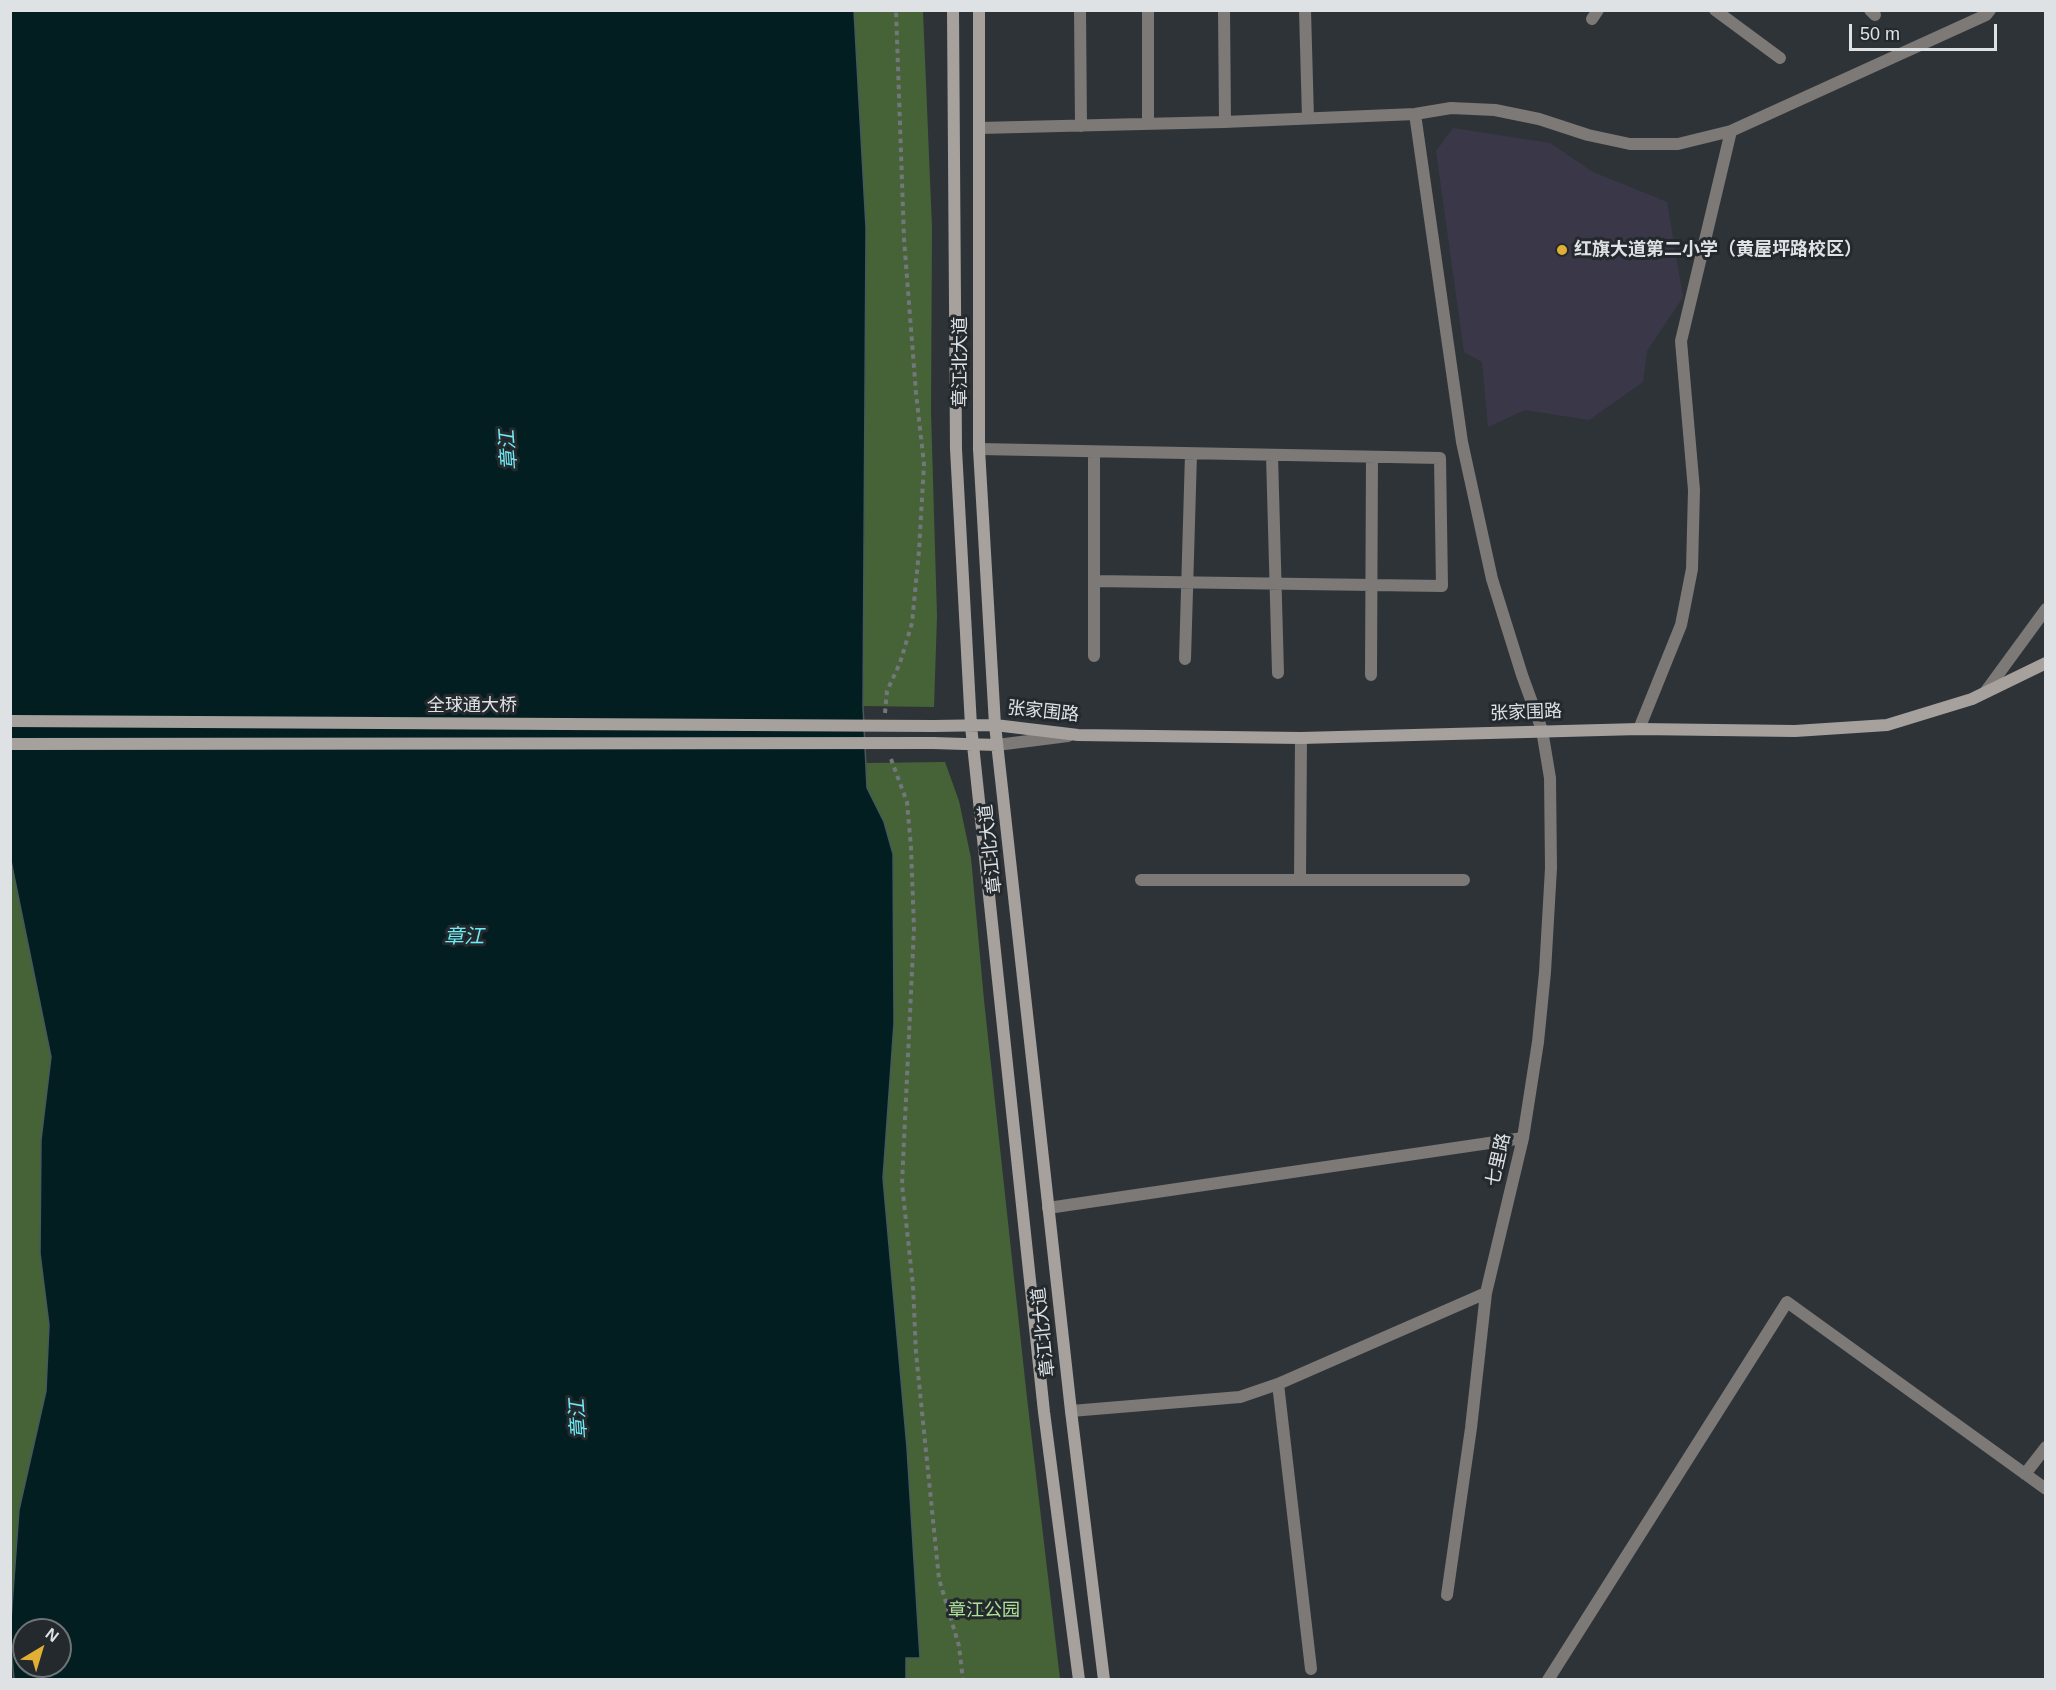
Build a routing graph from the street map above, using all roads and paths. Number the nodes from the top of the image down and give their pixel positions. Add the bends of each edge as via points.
1 (896, 10) edge
2 (953, 10) edge
3 (979, 10) edge
4 (1080, 10) edge
5 (1148, 10) edge
6 (1224, 10) edge
7 (1305, 10) edge
8 (1715, 10) edge
9 (1990, 10) edge
10 (1780, 58) dead end
11 (1415, 114) junction
12 (1308, 118) junction
13 (1225, 122) junction
14 (1148, 124) junction
15 (1081, 126) junction
16 (979, 128) junction
17 (1731, 131) junction
18 (979, 450) junction
19 (1094, 453) junction
20 (1191, 454) junction
21 (1272, 455) junction
22 (1372, 457) junction
23 (1094, 580) junction
24 (1275, 582) junction
25 (1187, 583) junction
26 (1371, 585) junction
27 (2046, 609) edge
28 (1094, 656) dead end
29 (1185, 659) dead end
30 (2046, 663) edge
31 (1278, 673) dead end
32 (1371, 675) dead end
33 (1986, 692) junction
34 (884, 715) dead end
35 (10, 722) edge
36 (995, 725) junction
37 (971, 726) junction
38 (1639, 729) junction
39 (1542, 730) junction
40 (1078, 735) junction
41 (1300, 738) junction
42 (10, 744) edge
43 (973, 745) junction
44 (997, 745) junction
45 (891, 757) dead end
46 (1299, 879) junction
47 (1141, 880) dead end
48 (1464, 880) dead end
49 (1523, 1138) junction
50 (1048, 1208) junction
51 (1486, 1293) junction
52 (1278, 1384) junction
53 (1071, 1411) junction
54 (2046, 1447) edge
55 (2025, 1474) junction
56 (2046, 1489) edge
57 (1447, 1595) dead end
58 (1311, 1669) dead end
59 (963, 1680) edge
60 (1078, 1680) edge
61 (1104, 1680) edge
62 (1548, 1680) edge

1 - 34 path via 904,239 924,464 912,623 887,691
2 - 37 main road, 章江北大道 via 956,449
3 - 16 main road, 章江北大道
4 - 15 street
5 - 14 street
6 - 13 street
7 - 12 street
8 - 10 street
9 - 17 street
11 - 12 street
11 - 17 street via 1451,108 1495,110 1630,144 1678,144
11 - 39 street, 七里路 via 1462,442 1492,579
12 - 13 street
13 - 14 street
14 - 15 street
15 - 16 street
16 - 18 main road, 章江北大道
17 - 38 street via 1681,341 1694,490 1692,569 1681,626
18 - 19 street
18 - 36 main road, 章江北大道
19 - 20 street
19 - 23 street
20 - 21 street
20 - 25 street
21 - 22 street
21 - 24 street
22 - 26 street
22 - 26 street via 1440,458 1442,586
23 - 25 street
23 - 28 street
24 - 25 street
24 - 26 street
24 - 31 street
25 - 29 street
26 - 32 street
27 - 33 street
30 - 33 main road, 张家围路
33 - 38 main road, 张家围路 via 1887,725 1795,731
35 - 37 main road, 全球通大桥, bridge
36 - 37 main road, 张家围路
36 - 40 main road, 张家围路
36 - 44 main road, 章江北大道
37 - 43 main road, 章江北大道
38 - 39 main road, 张家围路
39 - 41 main road, 张家围路
39 - 49 street, 七里路 via 1550,778 1551,868 1541,1019
40 - 41 main road, 张家围路
40 - 44 street
41 - 46 street
42 - 43 main road, 全球通大桥, bridge
43 - 44 main road, 全球通大桥
43 - 60 main road, 章江北大道 via 1044,1412
44 - 50 main road, 章江北大道
45 - 59 path via 907,802 914,928 902,1184 939,1579 959,1646
46 - 47 street
46 - 48 street
49 - 50 street
49 - 51 street, 七里路
50 - 53 main road, 章江北大道
51 - 52 street
51 - 57 street, 七里路
52 - 53 street via 1240,1397
52 - 58 street
53 - 61 main road, 章江北大道
54 - 55 street
55 - 56 street
55 - 62 street via 1787,1302

